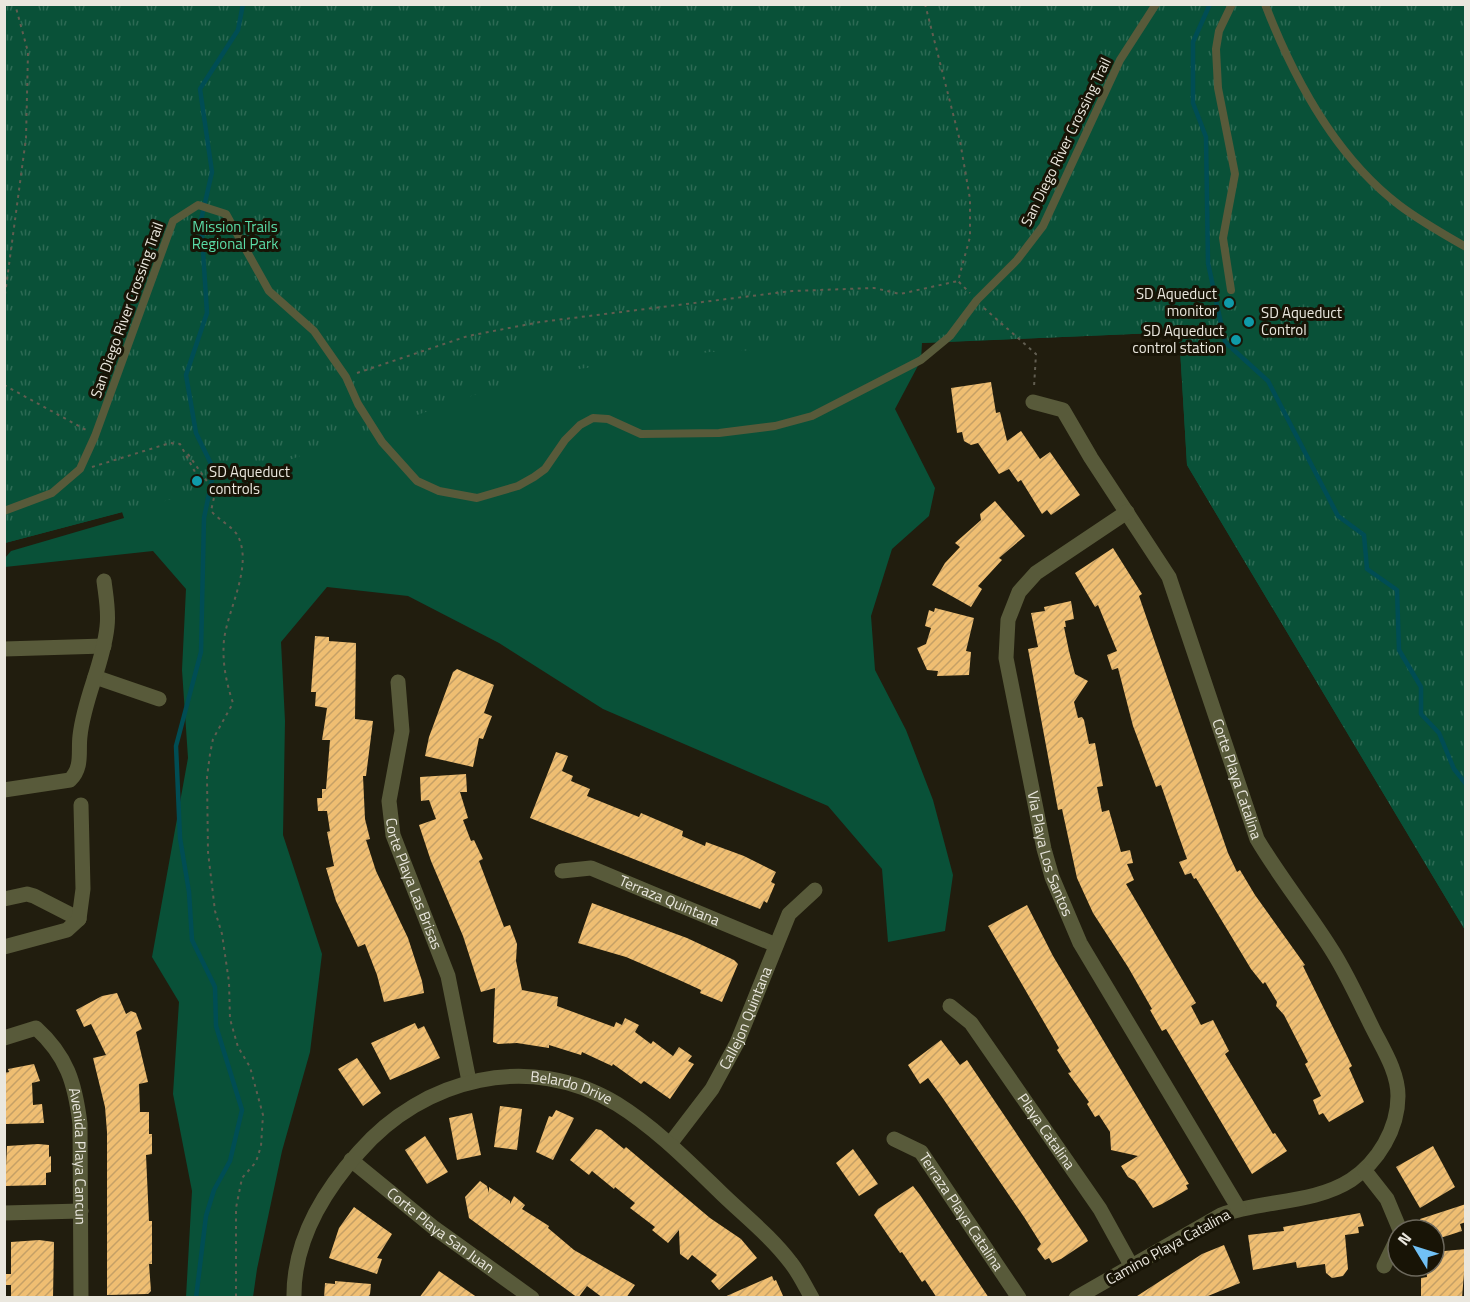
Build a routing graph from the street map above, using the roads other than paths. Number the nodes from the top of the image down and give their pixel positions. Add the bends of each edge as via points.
1 (1156, 4) edge
2 (1232, 4) edge
3 (1264, 4) edge
4 (1466, 247) edge
5 (1231, 290) dead end
6 (1033, 402) road end
7 (4, 511) edge
8 (1127, 512) junction
9 (104, 581) dead end
10 (104, 646) junction
11 (4, 649) edge
12 (95, 677) junction
13 (398, 682) dead end
14 (159, 699) dead end
15 (4, 790) edge
16 (81, 805) dead end
17 (562, 871) dead end
18 (815, 890) dead end
19 (4, 899) edge
20 (79, 919) junction
21 (776, 945) junction
22 (4, 946) edge
23 (951, 1006) dead end
24 (4, 1038) edge
25 (469, 1081) junction
26 (894, 1139) dead end
27 (670, 1144) junction
28 (351, 1160) junction
29 (1365, 1171) junction
30 (1239, 1209) junction
31 (81, 1212) junction
32 (4, 1213) edge
33 (1395, 1218) edge
34 (1386, 1262) edge
35 (1384, 1266) dead end
36 (1132, 1267) junction
37 (81, 1298) edge
38 (294, 1298) edge
39 (532, 1298) edge
40 (812, 1298) edge
41 (1018, 1298) edge
42 (1076, 1298) edge

1 - 7 lane, San Diego River Crossing Trail via 1120,60 1043,226 1017,260 976,300 950,336 921,360 812,416 775,426 719,433 641,434 608,419 593,418 565,440 545,469 518,486 477,498 439,491 417,481 382,442 346,377 314,331 269,291 226,214 198,205 173,221 96,436 80,469 52,493
2 - 5 lane via 1219,31 1216,49 1218,88 1234,174 1223,238
3 - 4 lane via 1311,100 1352,158 1399,205
6 - 8 street, Corte Playa Catalina via 1063,410
8 - 29 street, Corte Playa Catalina via 1169,577 1257,839 1334,953 1391,1065 1398,1095 1394,1124 1381,1151
8 - 30 street, Via Playa Los Santos via 1036,573 1019,592 1008,620 1005,658 1044,849 1080,943
9 - 10 street via 108,613
10 - 11 street
10 - 12 street
12 - 14 street
12 - 15 street via 85,706 79,767 73,777
13 - 25 street, Corte Playa Las Brisas via 402,732 389,801 393,835 448,976
16 - 20 street
17 - 21 street, Terraza Quintana via 591,868
18 - 21 street, Callejon Quintana via 789,914
19 - 20 street via 27,894
20 - 22 street via 67,930
21 - 27 street, Callejon Quintana via 737,1043 712,1089
23 - 36 street, Playa Catalina via 971,1023 1100,1209
24 - 31 street, Avenida Playa Cancun via 36,1028 56,1045 65,1063 80,1124
25 - 27 street, Belardo Drive via 537,1078 573,1084 616,1104
25 - 28 street, Belardo Drive via 414,1105 373,1136
26 - 41 street, Terraza Playa Catalina via 921,1152
27 - 40 street, Belardo Drive via 774,1244
28 - 38 street, Belardo Drive via 310,1224 299,1254
28 - 39 street, Corte Playa San Juan via 433,1227
29 - 30 street, Camino Playa Catalina via 1319,1194
29 - 33 street via 1387,1199
30 - 36 street, Camino Playa Catalina via 1221,1215
31 - 32 street
31 - 37 street, Avenida Playa Cancun
34 - 35 street
36 - 42 street, Camino Playa Catalina

